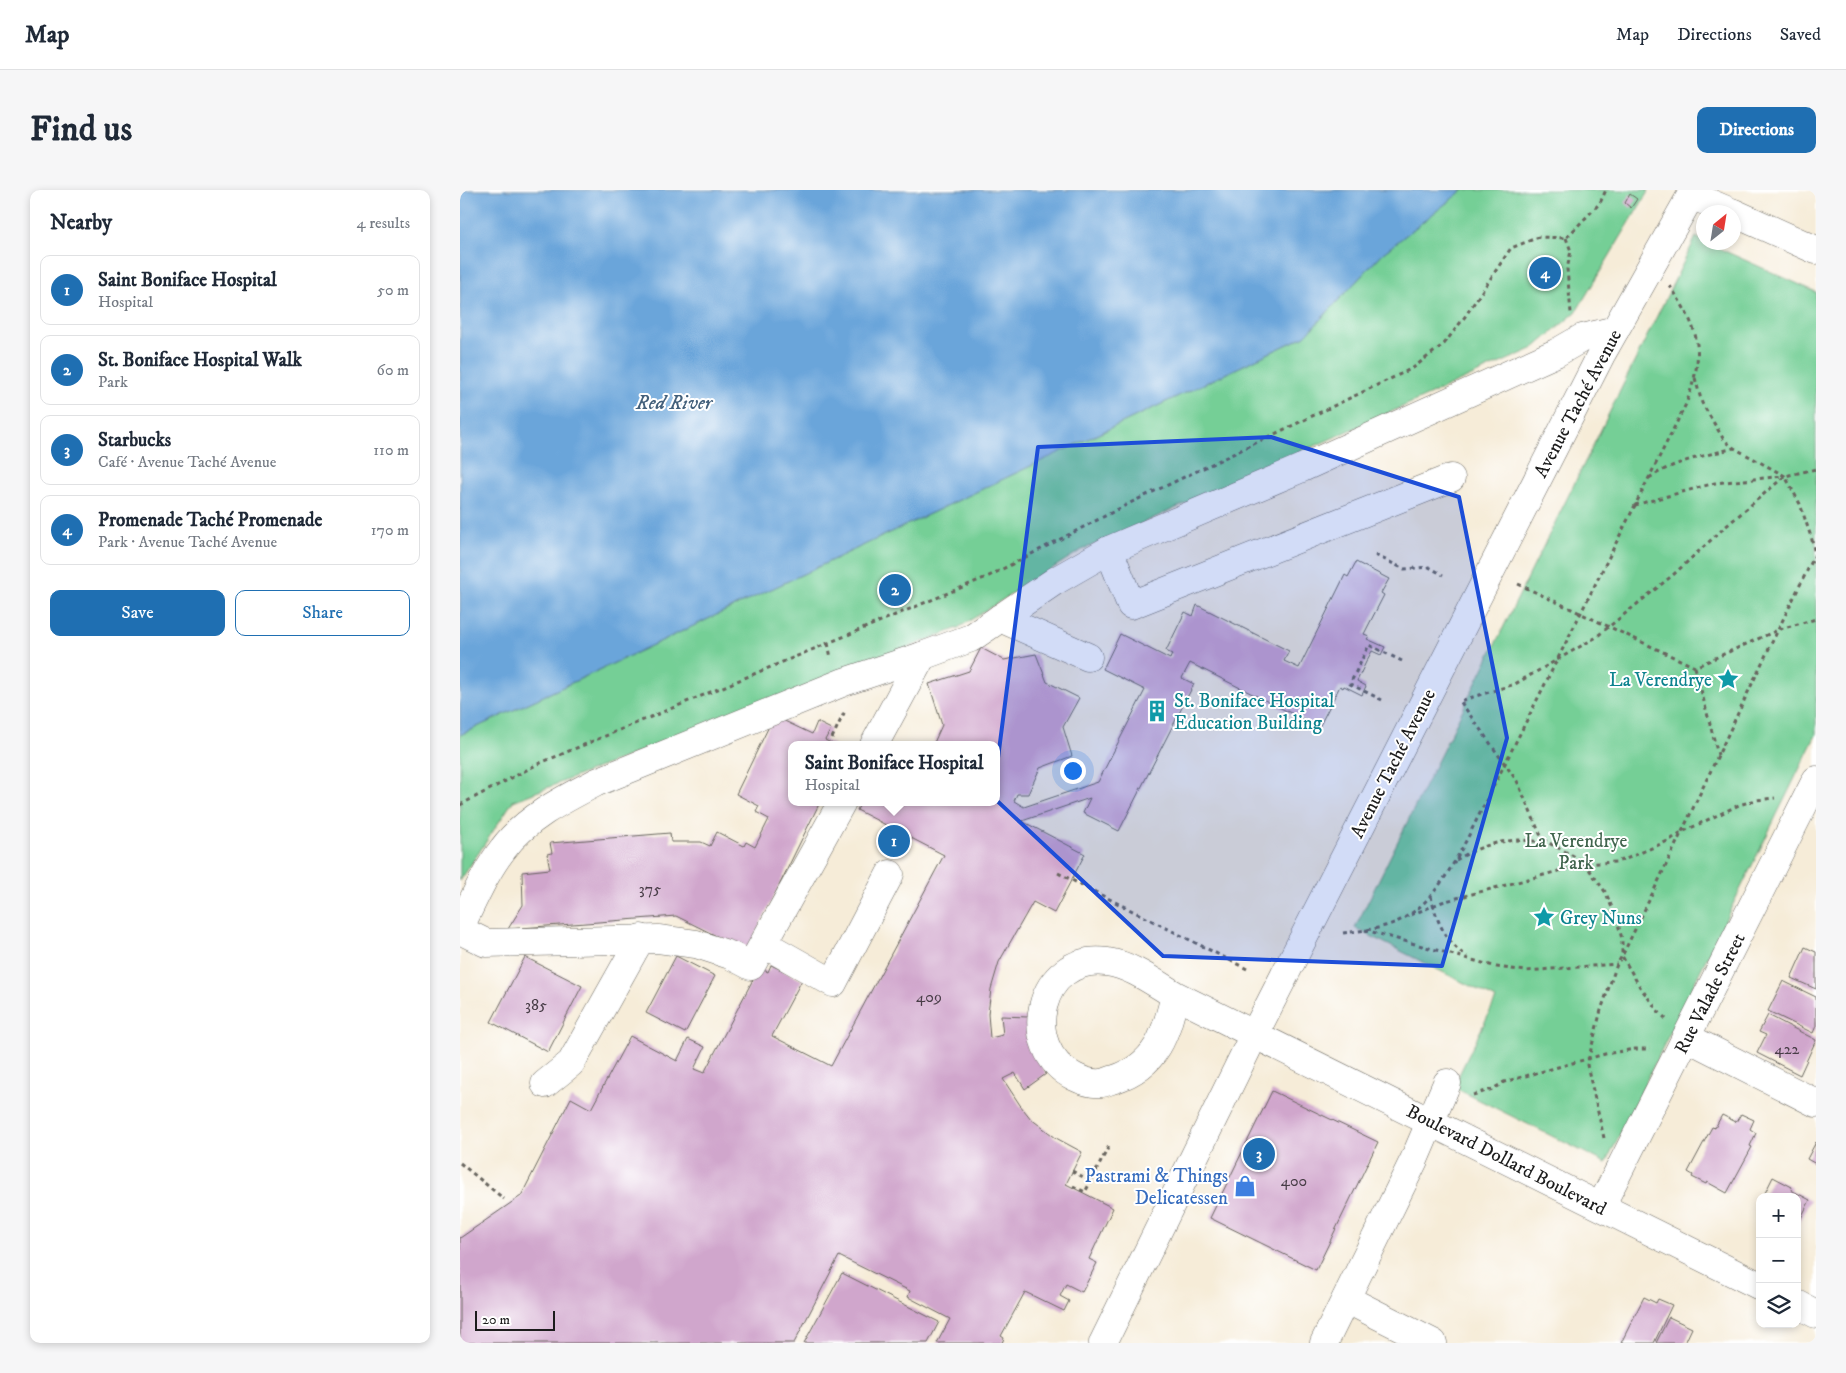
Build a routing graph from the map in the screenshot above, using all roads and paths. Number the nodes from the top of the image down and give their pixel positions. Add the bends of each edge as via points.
1 (1606, 190) edge
2 (1693, 192) edge
3 (1717, 205) edge
4 (1741, 217) edge
5 (1566, 238) junction
6 (1816, 250) edge
7 (1668, 284) dead end
8 (1615, 330) junction
9 (1582, 338) junction
10 (1695, 378) junction
11 (1734, 448) junction
12 (1816, 469) edge
13 (1785, 476) junction
14 (1451, 478) dead end
15 (1648, 478) junction
16 (1634, 505) junction
17 (1109, 550) junction
18 (1375, 555) dead end
19 (1815, 555) edge
20 (1444, 575) dead end
21 (1518, 584) dead end
22 (1580, 613) junction
23 (1000, 618) junction
24 (1816, 619) edge
25 (1609, 627) junction
26 (1780, 629) junction
27 (922, 656) junction
28 (1088, 657) dead end
29 (1402, 661) dead end
30 (1556, 661) junction
31 (1356, 663) dead end
32 (1360, 665) junction
33 (1695, 667) junction
34 (1382, 700) dead end
35 (849, 704) dead end
36 (832, 738) dead end
37 (876, 741) edge
38 (1718, 755) junction
39 (1505, 763) junction
40 (1810, 791) edge
41 (460, 805) edge
42 (840, 806) edge
43 (1680, 834) junction
44 (1547, 842) junction
45 (1456, 860) junction
46 (1585, 864) junction
47 (1058, 872) dead end
48 (890, 874) dead end
49 (1431, 896) junction
50 (1433, 906) junction
51 (1408, 917) junction
52 (460, 929) edge
53 (1364, 930) junction
54 (1343, 933) dead end
55 (642, 938) junction
56 (764, 944) junction
57 (1622, 956) junction
58 (1470, 959) junction
59 (1617, 964) junction
60 (1247, 969) dead end
61 (1175, 995) junction
62 (1254, 1033) junction
63 (1683, 1045) junction
64 (1588, 1059) junction
65 (545, 1084) dead end
66 (1457, 1090) joint
67 (1816, 1104) edge
68 (1431, 1121) junction
69 (1604, 1140) dead end
70 (1110, 1144) dead end
71 (460, 1163) edge
72 (1072, 1171) dead end
73 (1091, 1181) junction
74 (1073, 1186) dead end
75 (504, 1199) dead end
76 (1601, 1206) junction
77 (1756, 1284) edge
78 (1346, 1299) junction
79 (1801, 1306) edge
80 (1816, 1314) edge
81 (1103, 1343) edge
82 (1324, 1343) edge
83 (1433, 1343) edge

1 - 5 path via 1600,203
2 - 3 street
2 - 8 street, Avenue Taché Avenue
4 - 6 street
5 - 9 path via 1570,251 1566,269 1572,324
5 - 41 path via 1539,237 1512,248 1444,344 1413,368 1132,502 989,576 538,764
7 - 10 path via 1689,316 1696,335 1698,357
8 - 9 street
8 - 62 street, Avenue Taché Avenue
9 - 17 street via 1556,353 1302,468
10 - 11 path via 1702,404 1715,428
10 - 15 path via 1686,404
11 - 13 path
11 - 15 path via 1684,460
12 - 13 path
13 - 16 path via 1715,483
13 - 19 path via 1806,518
13 - 25 path via 1673,576
14 - 17 street via 1131,604
15 - 16 path
16 - 22 path
17 - 23 street
18 - 20 path via 1404,569 1429,567
19 - 26 path
21 - 22 path
22 - 25 path
22 - 30 path
23 - 27 street via 971,638
23 - 28 street
24 - 26 path
25 - 30 path
25 - 33 path
26 - 33 path
26 - 38 path
27 - 37 street
27 - 52 street via 844,682 576,792 533,820 502,849
29 - 32 path via 1369,645
30 - 39 path
30 - 39 path via 1515,684 1460,701
31 - 32 path
32 - 34 path via 1350,684
33 - 38 path
35 - 36 path
38 - 43 path
39 - 44 path
39 - 45 path
40 - 43 path via 1739,805
40 - 63 street, Rue Valade Street
42 - 56 street
43 - 46 path via 1626,859
43 - 57 path
44 - 45 path via 1494,843
44 - 46 path
45 - 49 path
46 - 50 path
46 - 57 path via 1606,893 1617,920
47 - 60 path
48 - 56 street via 833,983
49 - 50 path
49 - 51 path
50 - 51 path
50 - 58 path via 1448,939
51 - 53 path
52 - 55 street via 486,943
53 - 54 path
53 - 58 path
55 - 56 street via 696,944 751,966
55 - 65 street via 571,1063
57 - 59 path
57 - 63 path via 1640,987
58 - 59 path via 1526,971
59 - 64 path
61 - 61 street via 1124,967 1108,962 1077,964 1057,979 1043,1006 1041,1022 1048,1051 1067,1073 1088,1082 1100,1083 1123,1076 1139,1068 1156,1050 1168,1024
61 - 62 street, Boulevard Dollard Boulevard
62 - 68 street, Boulevard Dollard Boulevard
62 - 81 street, Avenue Taché Avenue
63 - 64 path via 1634,1049
63 - 67 street
63 - 76 street, Rue Valade Street
64 - 66 path via 1504,1082 1493,1089
64 - 69 path
66 - 68 street
68 - 76 street, Boulevard Dollard Boulevard
68 - 78 street
70 - 73 path
71 - 75 path
72 - 73 path
73 - 74 path via 1085,1192
76 - 77 street, Boulevard Dollard Boulevard
78 - 82 street
78 - 83 street
79 - 80 street

